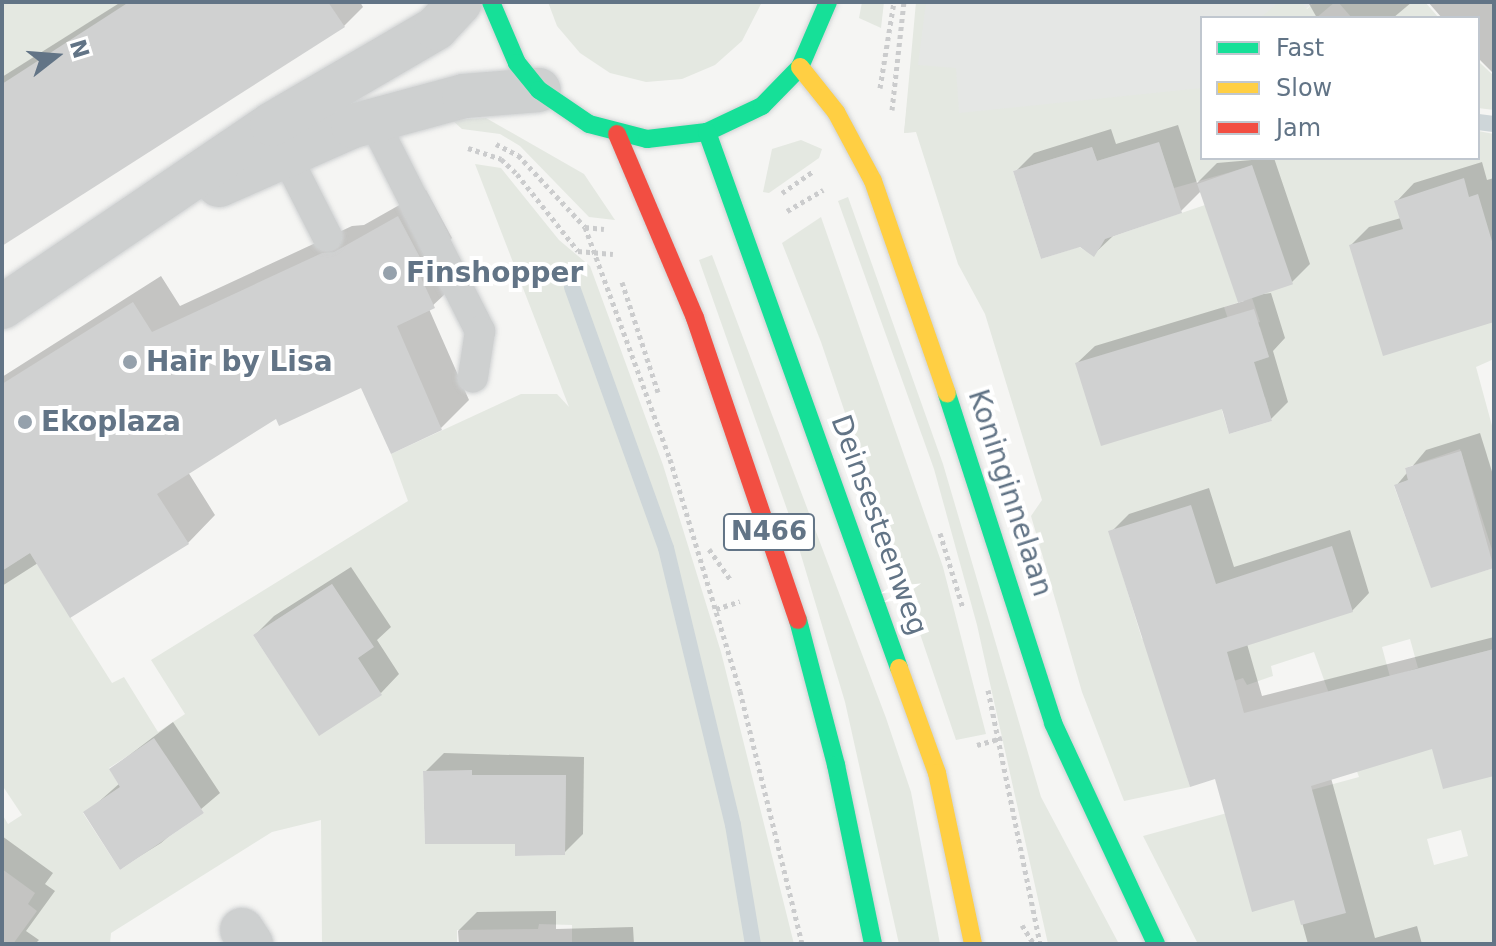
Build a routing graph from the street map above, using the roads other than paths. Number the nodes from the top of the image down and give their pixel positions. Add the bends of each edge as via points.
1 (460, 2) edge
2 (491, 2) edge
3 (828, 2) edge
4 (800, 67) junction
5 (539, 90) junction
6 (373, 120) junction
7 (707, 132) junction
8 (617, 134) junction
9 (278, 140) junction
10 (327, 236) dead end
11 (2, 307) edge
12 (473, 377) dead end
13 (873, 944) edge
14 (973, 944) edge
15 (1156, 944) edge

1 - 9 street via 436,28
2 - 5 main road via 517,63
3 - 4 main road
4 - 7 main road via 762,106
4 - 15 main road, Koninginnelaan via 854,140 997,536 1053,723
5 - 6 street via 464,96
5 - 8 main road via 562,109
6 - 9 street
6 - 12 lane via 480,331
7 - 8 main road via 677,138
7 - 14 main road, Deinsesteenweg / N466 via 937,773
8 - 13 main road, N466 via 695,318 794,605 836,765
9 - 10 lane
9 - 11 street via 119,231

